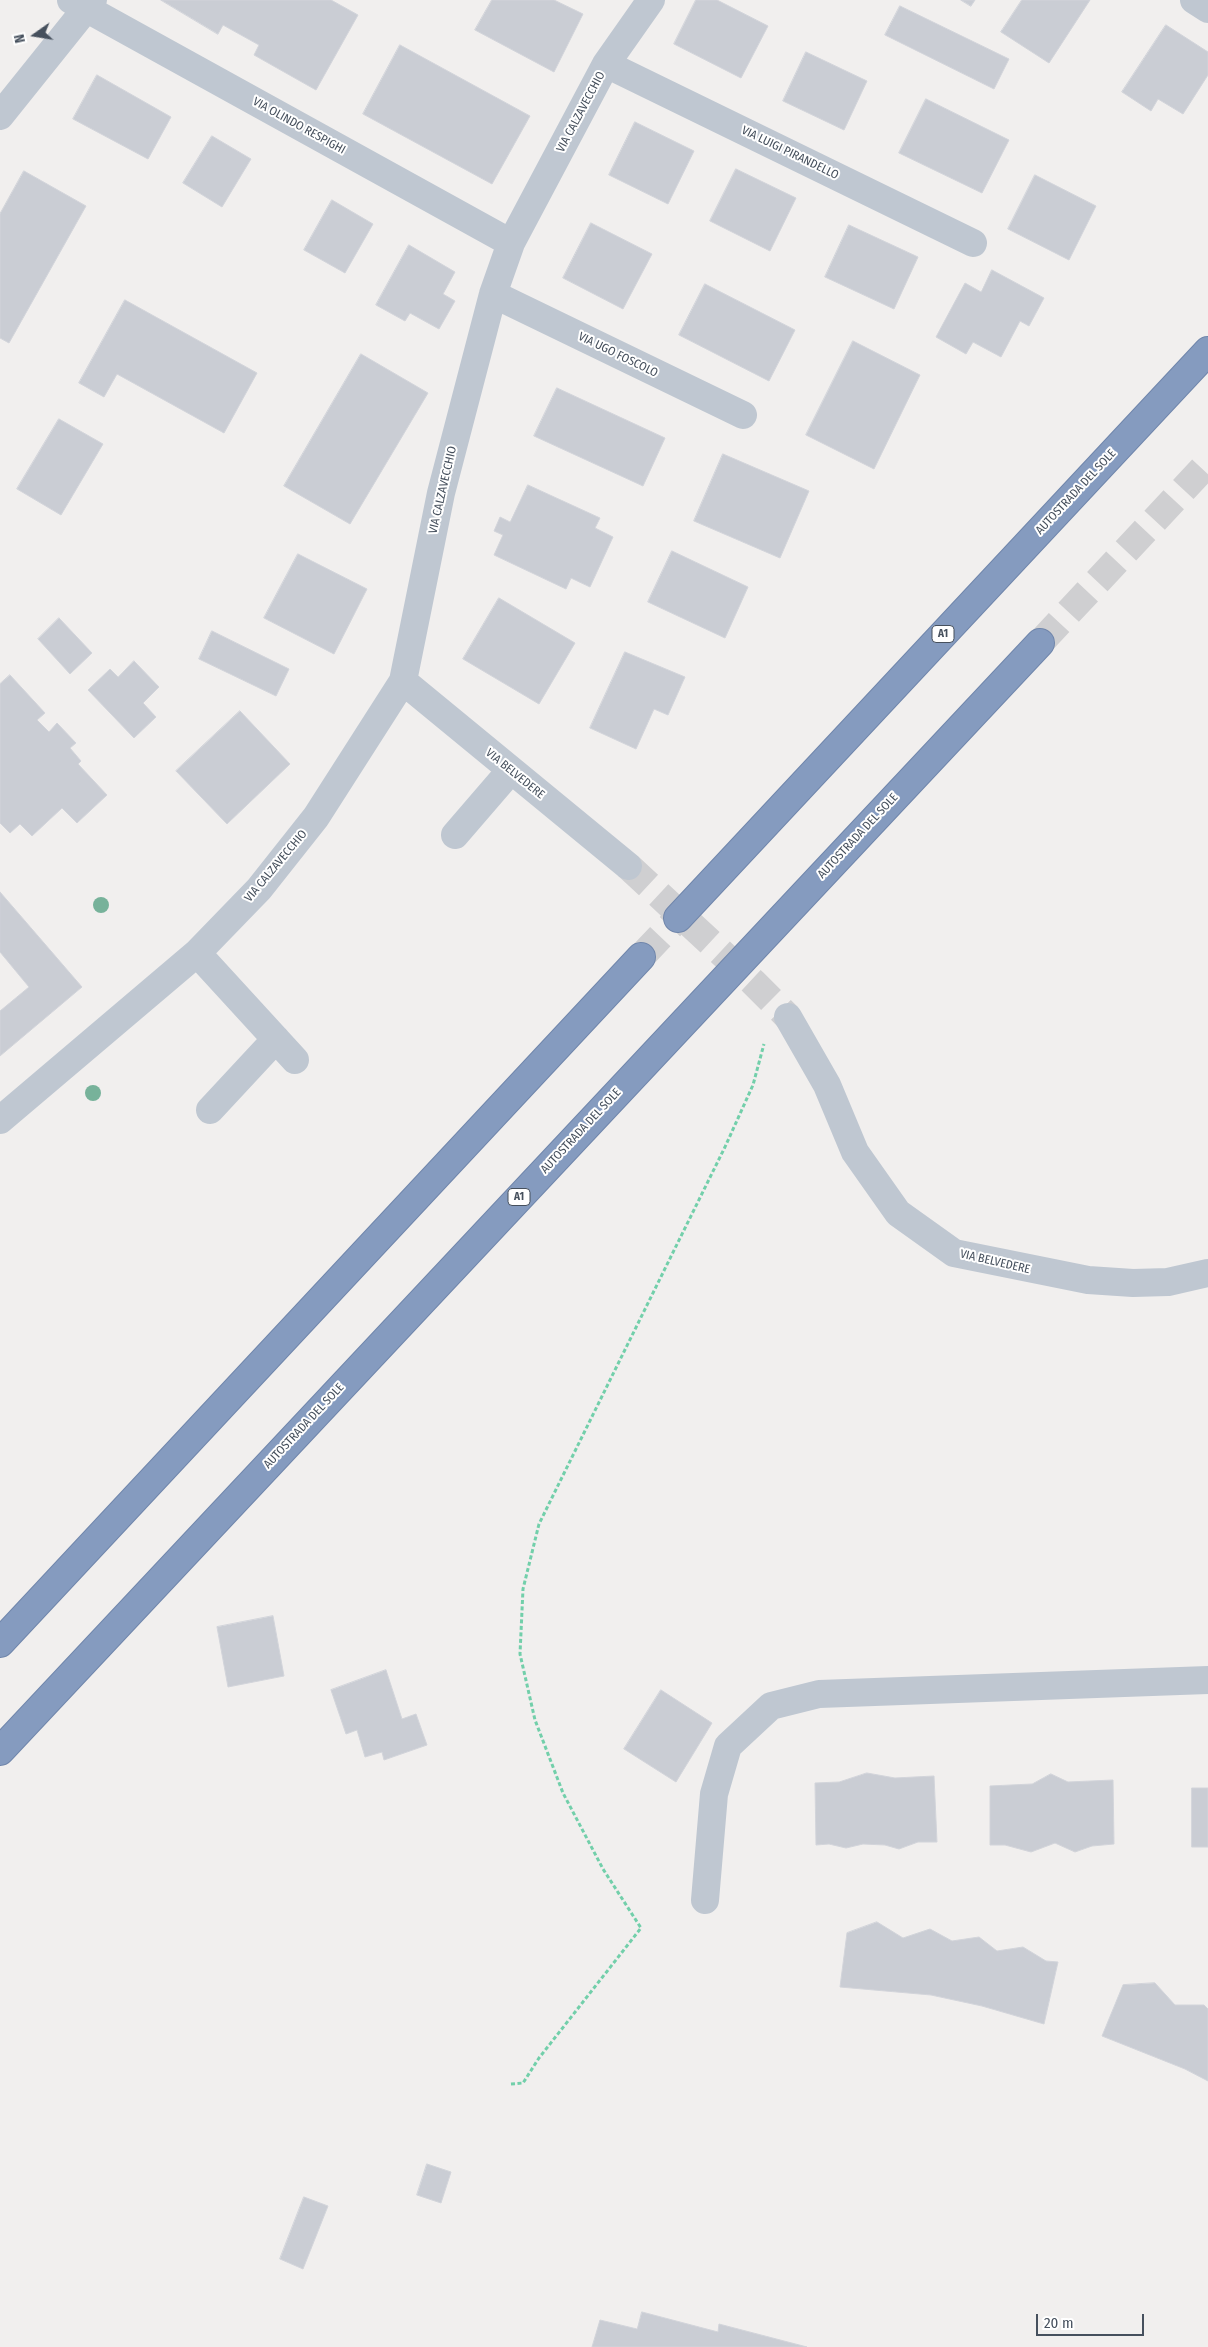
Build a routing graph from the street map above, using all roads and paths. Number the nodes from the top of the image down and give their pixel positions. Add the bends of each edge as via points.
1 (651, 0) edge
2 (1194, 0) edge
3 (84, 3) edge
4 (1208, 9) edge
5 (606, 64) junction
6 (0, 116) edge
7 (512, 243) junction
8 (973, 243) dead end
9 (492, 294) junction
10 (1208, 351) edge
11 (743, 415) dead end
12 (1040, 643) tunnel mouth
13 (403, 681) junction
14 (511, 770) junction
15 (455, 835) dead end
16 (628, 866) tunnel mouth
17 (678, 918) tunnel mouth
18 (197, 953) junction
19 (641, 957) tunnel mouth
20 (788, 1017) tunnel mouth
21 (276, 1040) junction
22 (765, 1041) dead end
23 (295, 1060) dead end
24 (210, 1110) dead end
25 (0, 1120) edge
26 (1208, 1273) edge
27 (0, 1643) edge
28 (1208, 1680) edge
29 (0, 1751) edge
30 (705, 1900) dead end
31 (511, 2084) dead end

1 - 5 street, VIA CALZAVECCHIO
2 - 4 street
3 - 6 street
3 - 7 street, VIA OLINDO RESPIGHI
5 - 7 street, VIA CALZAVECCHIO
5 - 8 street, VIA LUIGI PIRANDELLO
7 - 9 street, VIA CALZAVECCHIO
9 - 11 street, VIA UGO FOSCOLO
9 - 13 street, VIA CALZAVECCHIO via 441,493
10 - 17 highway, AUTOSTRADA DEL SOLE / A1
12 - 29 highway, AUTOSTRADA DEL SOLE / A1
13 - 14 street, VIA BELVEDERE
13 - 18 street, VIA CALZAVECCHIO via 316,817 259,889
14 - 15 street
14 - 16 street, VIA BELVEDERE
18 - 21 street
18 - 25 street, VIA CALZAVECCHIO
19 - 27 highway
20 - 26 street, VIA BELVEDERE via 827,1085 855,1152 898,1214 954,1253 1088,1280 1168,1282
21 - 23 street
21 - 24 street
22 - 31 path via 753,1085 725,1147 539,1524 523,1589 520,1654 535,1720 563,1793 603,1869 640,1928 539,2058 524,2083
28 - 30 street via 819,1694 771,1706 728,1746 714,1794

